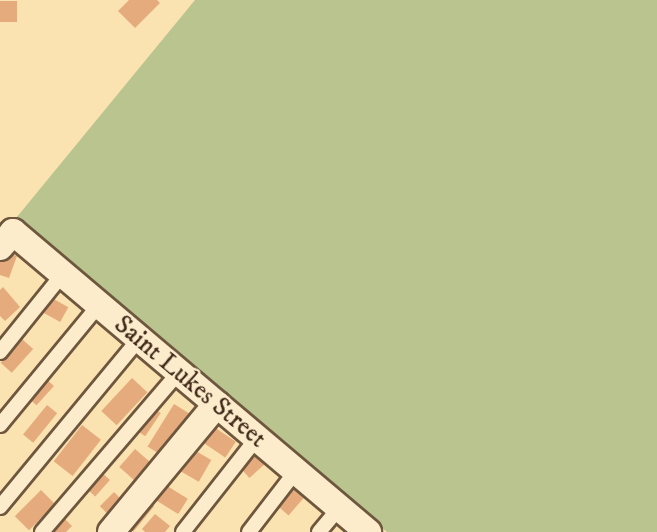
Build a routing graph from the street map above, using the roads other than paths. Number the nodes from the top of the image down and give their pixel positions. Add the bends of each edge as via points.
1 (6, 240) edge
2 (62, 274) junction
3 (99, 305) junction
4 (139, 339) junction
5 (0, 352) edge
6 (179, 372) junction
7 (216, 404) junction
8 (0, 425) edge
9 (257, 438) junction
10 (296, 471) junction
11 (0, 507) edge
12 (339, 508) junction
13 (42, 532) edge
14 (111, 532) edge
15 (183, 532) edge
16 (249, 532) edge
17 (319, 532) edge
18 (368, 532) edge

1 - 2 street, Saint Lukes Street
2 - 3 street, Saint Lukes Street
2 - 5 lane
3 - 4 street, Saint Lukes Street
3 - 8 lane
4 - 6 street, Saint Lukes Street
4 - 11 lane
6 - 7 street, Saint Lukes Street
6 - 13 lane
7 - 9 street, Saint Lukes Street
7 - 14 street
9 - 10 street, Saint Lukes Street
9 - 15 lane
10 - 12 street, Saint Lukes Street
10 - 16 lane
12 - 17 lane
12 - 18 street, Saint Lukes Street

